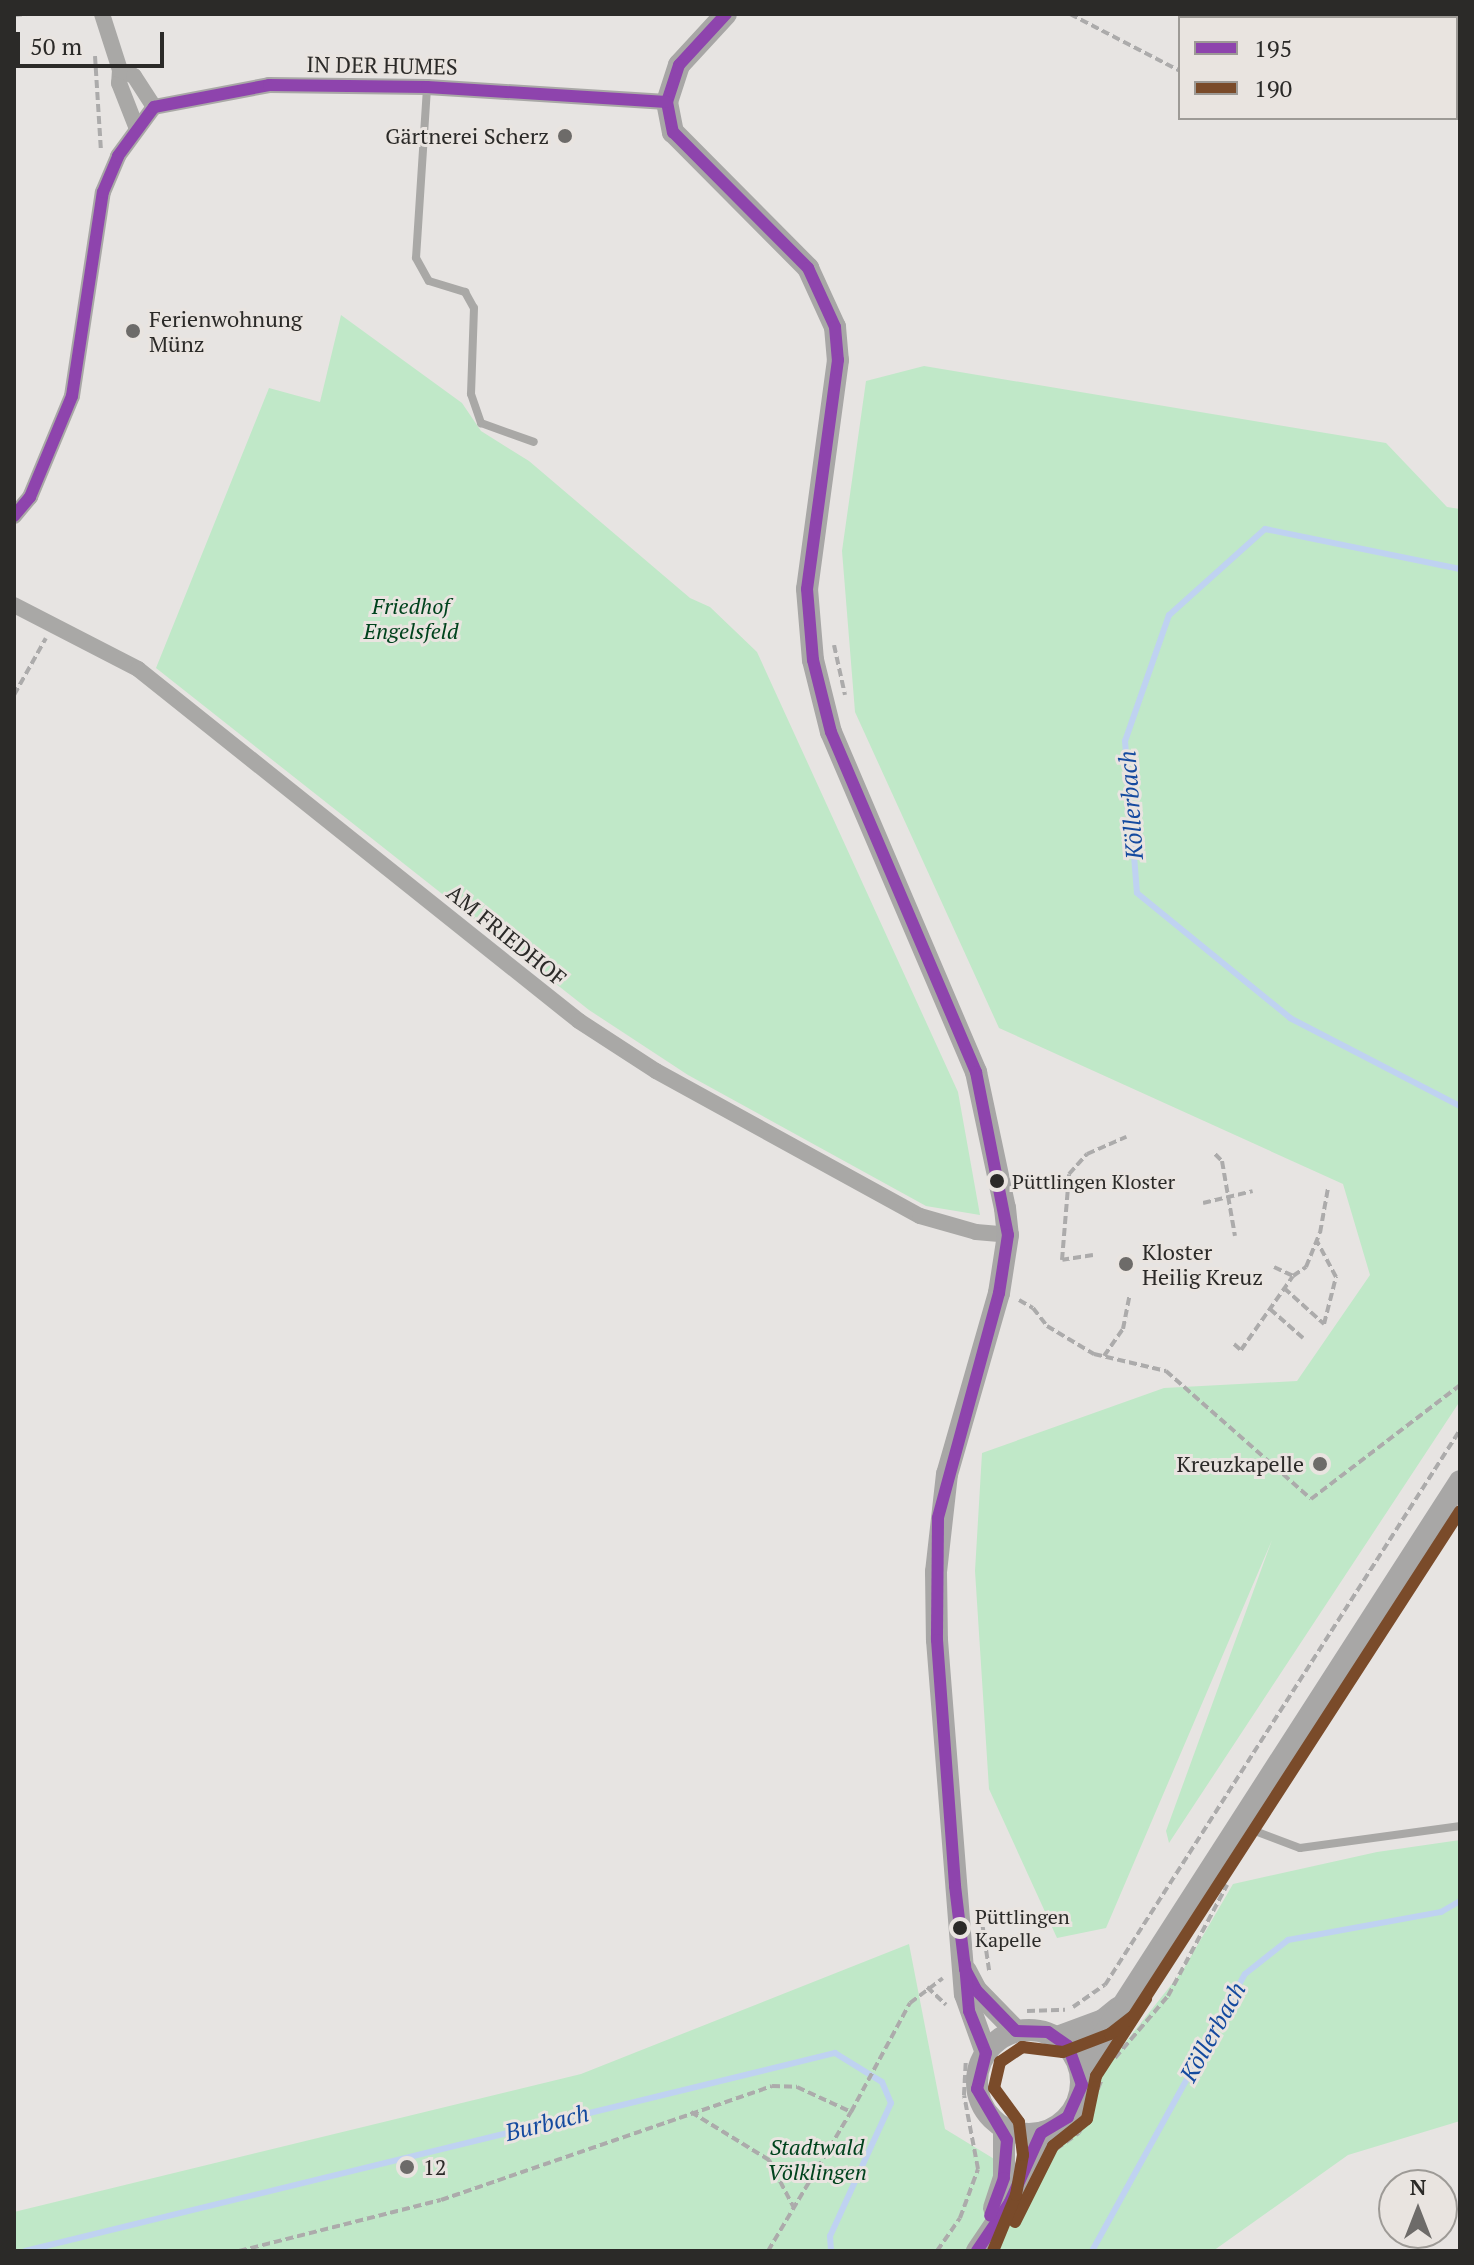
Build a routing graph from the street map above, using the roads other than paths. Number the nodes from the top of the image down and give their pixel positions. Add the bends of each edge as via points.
1 (102, 14) edge
2 (726, 14) edge
3 (120, 70) junction
4 (427, 87) junction
5 (667, 102) junction
6 (154, 107) junction
7 (137, 129) junction
8 (534, 442) dead end
9 (14, 516) edge
10 (14, 605) edge
11 (1008, 1235) junction
12 (1460, 1481) edge
13 (1237, 1823) junction
14 (1460, 1826) edge
15 (965, 1969) junction
16 (1122, 2005) junction
17 (1016, 2031) junction
18 (1057, 2037) junction
19 (977, 2052) junction
20 (1081, 2070) junction
21 (1004, 2128) junction
22 (1041, 2133) junction
23 (976, 2251) edge

1 - 3 street
2 - 5 street via 679,65
3 - 6 street via 134,76
3 - 7 street via 119,83
4 - 5 street, IN DER HUMES
4 - 6 street, IN DER HUMES via 269,85
4 - 8 lane via 416,258 429,281 465,292 474,308 471,394 481,423
5 - 11 street via 673,132 695,159 808,268 835,327 838,360 807,589 813,660 831,732 976,1072
6 - 7 street
7 - 9 street via 103,192 72,396 30,497
10 - 11 street, AM FRIEDHOF via 138,669 579,1021 656,1071 920,1216
11 - 15 street via 999,1293 938,1518 937,1640
12 - 13 street
13 - 14 lane via 1300,1848
13 - 16 street
15 - 17 street via 976,1990
15 - 19 street
16 - 18 street via 1103,2020
16 - 20 street
17 - 18 street via 1038,2030
17 - 19 street
18 - 20 street
19 - 21 street via 977,2089 985,2110
20 - 22 street via 1074,2110 1057,2127
21 - 22 street
21 - 23 street via 1004,2178
22 - 23 street via 1010,2202

